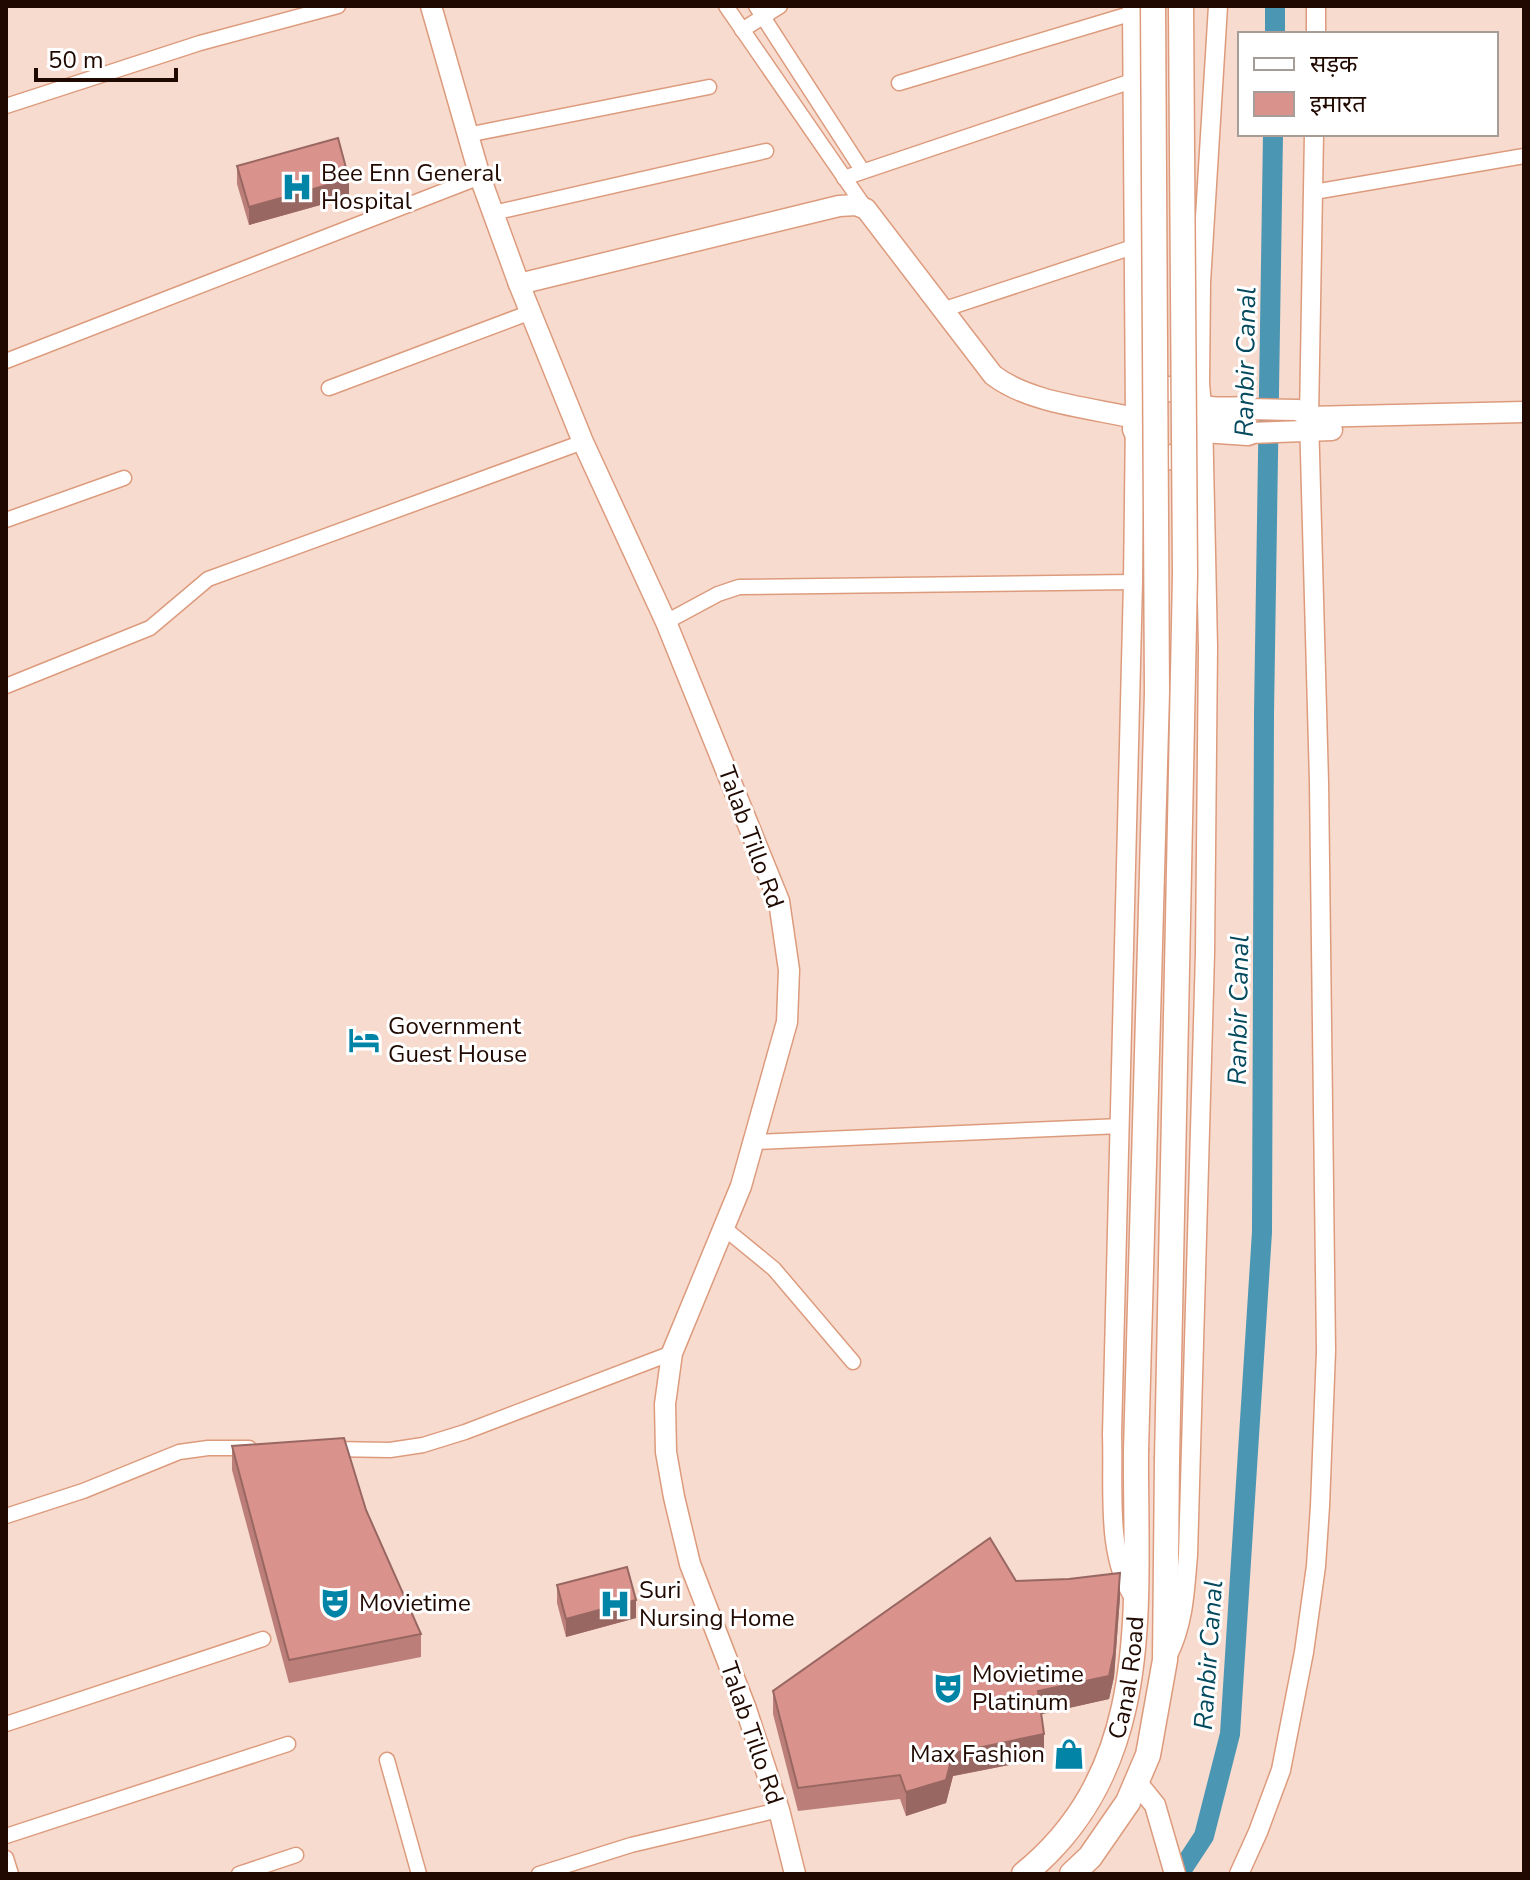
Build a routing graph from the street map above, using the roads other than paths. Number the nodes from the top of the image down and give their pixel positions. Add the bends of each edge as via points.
1 (338, 6) edge
2 (431, 6) edge
3 (726, 6) edge
4 (780, 6) edge
5 (1181, 6) edge
6 (1218, 6) edge
7 (1316, 6) edge
8 (1139, 8) edge
9 (759, 11) edge
10 (742, 30) junction
11 (1316, 32) edge
12 (785, 50) junction
13 (765, 64) junction
14 (798, 72) junction
15 (1132, 81) junction
16 (899, 83) dead end
17 (779, 85) junction
18 (709, 87) dead end
19 (6, 106) edge
20 (467, 135) junction
21 (1314, 136) edge
22 (766, 151) dead end
23 (1524, 156) edge
24 (862, 170) junction
25 (480, 177) junction
26 (844, 178) junction
27 (1314, 192) junction
28 (866, 209) junction
29 (493, 213) junction
30 (1133, 247) junction
31 (519, 284) junction
32 (942, 310) junction
33 (531, 312) junction
34 (6, 361) edge
35 (329, 388) dead end
36 (1524, 412) edge
37 (1203, 419) junction
38 (1247, 421) joint
39 (1305, 422) junction
40 (1135, 424) junction
41 (1524, 426) edge
42 (583, 442) junction
43 (124, 478) dead end
44 (6, 520) edge
45 (1133, 582) junction
46 (666, 622) junction
47 (6, 686) edge
48 (1121, 1126) junction
49 (754, 1142) junction
50 (724, 1228) junction
51 (672, 1353) junction
52 (853, 1362) dead end
53 (269, 1448) edge
54 (314, 1449) edge
55 (6, 1516) edge
56 (1135, 1599) junction
57 (263, 1639) dead end
58 (1165, 1660) junction
59 (6, 1724) edge
60 (288, 1744) dead end
61 (387, 1760) dead end
62 (1137, 1783) junction
63 (779, 1810) junction
64 (6, 1836) edge
65 (296, 1855) dead end
66 (6, 1858) edge
67 (11, 1874) edge
68 (239, 1874) edge
69 (419, 1874) edge
70 (539, 1874) edge
71 (795, 1874) edge
72 (1024, 1874) edge
73 (1072, 1874) edge
74 (1175, 1874) edge
75 (1241, 1874) edge

1 - 19 street via 200,43
2 - 20 main road, Talab Tillo Rd
3 - 10 street
4 - 9 street
5 - 58 highway, Canal Road, bridge via 1185,575
6 - 37 street via 1201,282
7 - 11 street
8 - 15 street
8 - 16 street
8 - 56 highway, Canal Road, bridge via 1157,692
9 - 10 street
9 - 12 street
10 - 13 street
12 - 13 street
12 - 14 street
13 - 17 street
14 - 17 street
14 - 24 street
15 - 24 street
15 - 30 street
17 - 26 street
18 - 20 street
20 - 25 main road, Talab Tillo Rd
21 - 27 street
22 - 29 street
23 - 27 street
24 - 26 street
25 - 29 main road, Talab Tillo Rd
25 - 34 street
26 - 28 street
27 - 39 street
28 - 31 main road via 839,206
28 - 32 main road
29 - 31 main road, Talab Tillo Rd
30 - 32 street
30 - 40 street
31 - 33 main road, Talab Tillo Rd
32 - 40 main road via 1005,385
33 - 35 street
33 - 42 main road, Talab Tillo Rd
36 - 39 main road
37 - 38 highway
37 - 40 highway via 1180,390 1168,389 1146,397
37 - 40 highway via 1196,446 1166,458 1146,449
37 - 58 street via 1208,647 1205,953 1188,1555 1182,1615
38 - 39 main road
39 - 41 main road
39 - 75 street via 1319,782 1325,1178 1320,1506 1304,1652 1281,1770
40 - 45 street
42 - 46 main road, Talab Tillo Rd
42 - 47 street via 217,575 150,628
43 - 44 street
45 - 46 street via 739,587
45 - 48 street
46 - 49 main road, Talab Tillo Rd via 779,901 789,970 787,1022
48 - 49 street
48 - 56 street via 1113,1479 1120,1563
49 - 50 main road, Talab Tillo Rd
50 - 51 main road, Talab Tillo Rd
50 - 52 street via 774,1269
51 - 54 street via 423,1445
51 - 63 main road, Talab Tillo Rd via 665,1404 674,1497 690,1564
53 - 55 street via 179,1452
56 - 72 highway, Canal Road via 1127,1702 1105,1769 1060,1840
57 - 59 street
58 - 62 highway, Canal Road via 1148,1755
60 - 64 street
61 - 69 street
62 - 73 highway, Canal Road via 1106,1834
62 - 74 main road via 1155,1805
63 - 70 street via 631,1845
63 - 71 main road, Talab Tillo Rd
65 - 68 street
66 - 67 street

